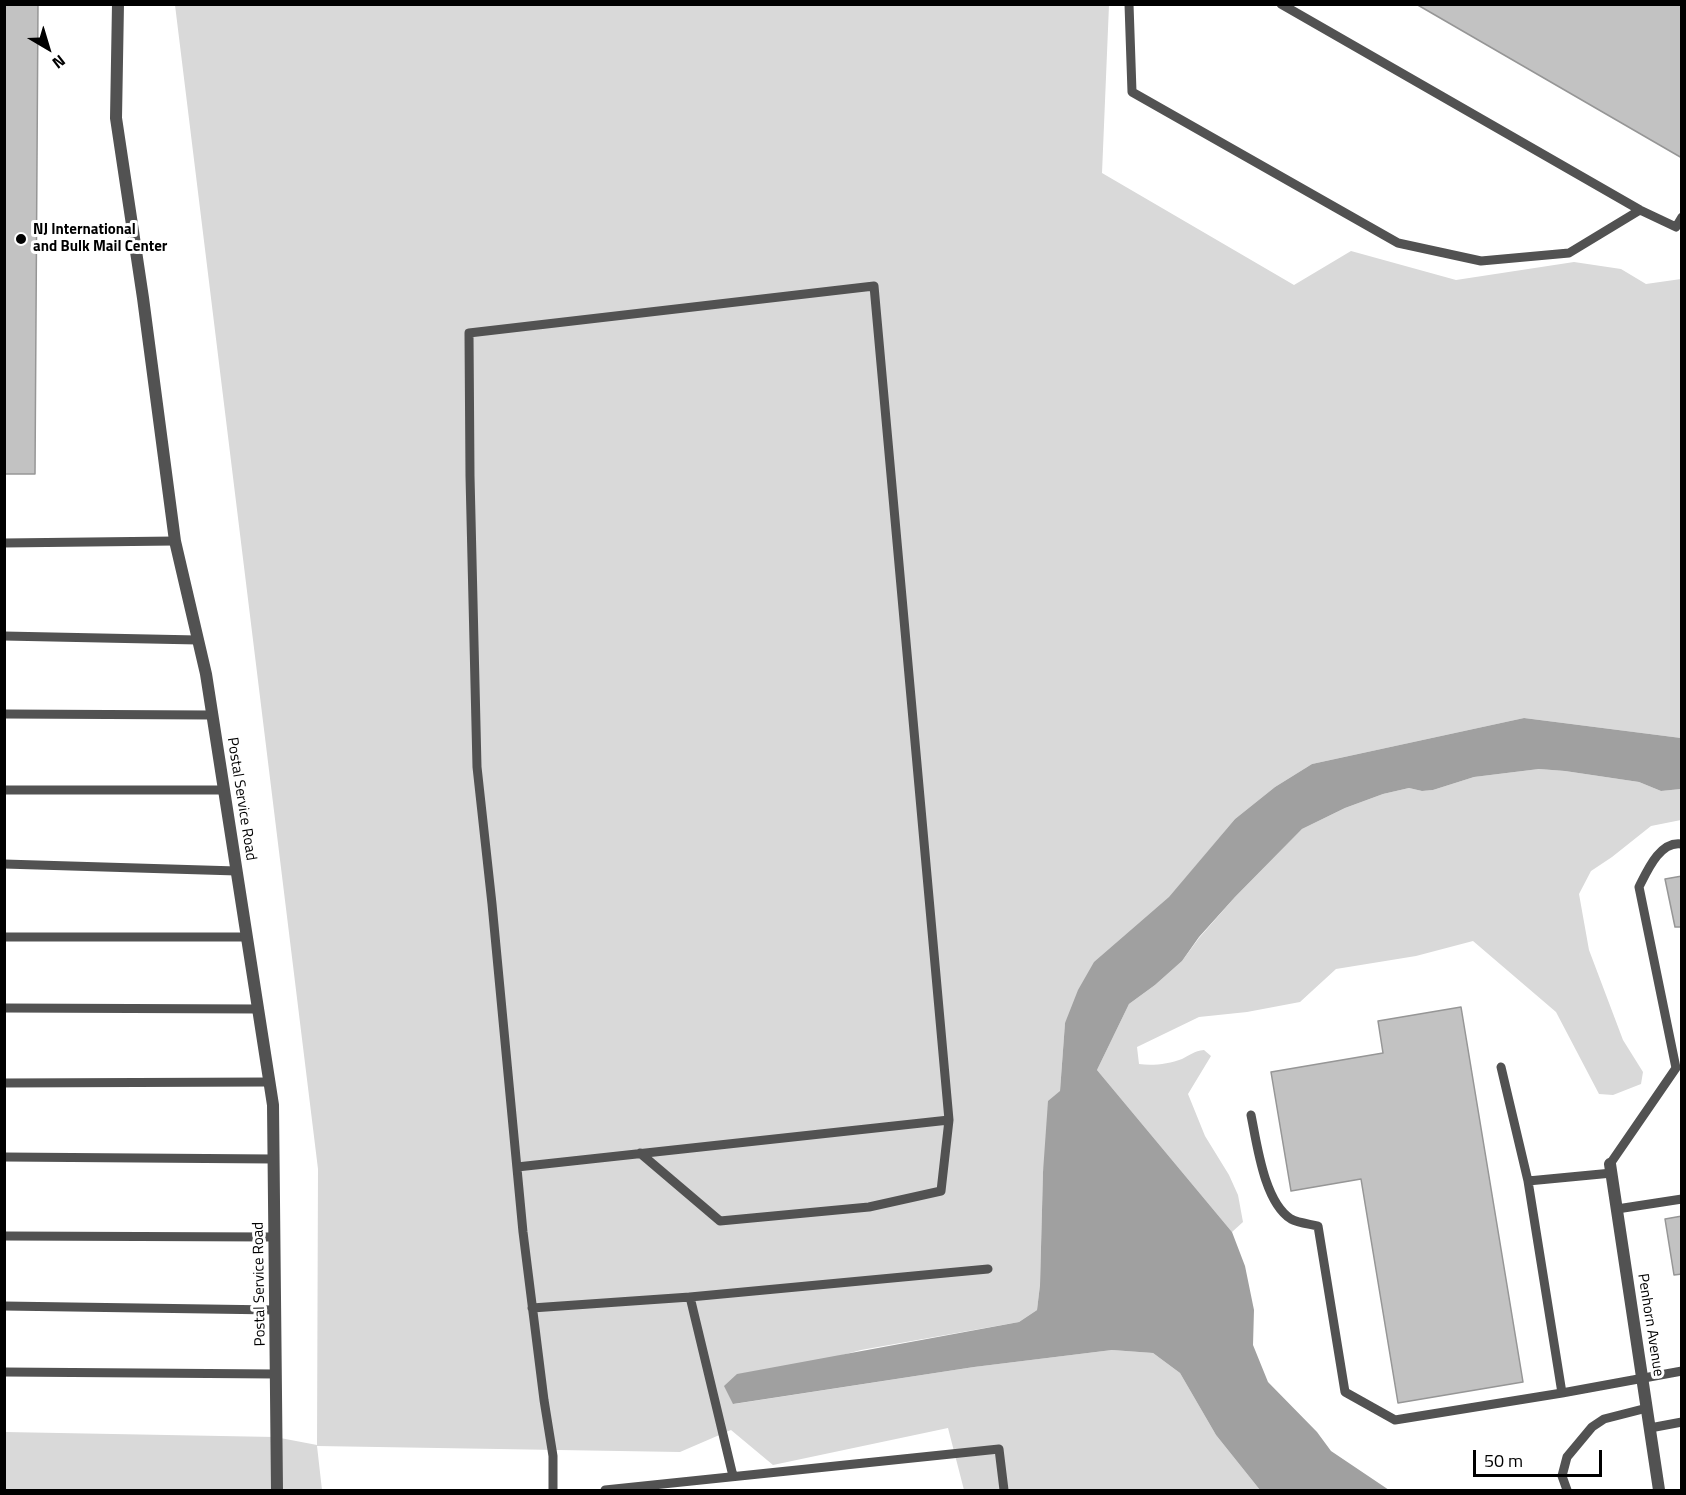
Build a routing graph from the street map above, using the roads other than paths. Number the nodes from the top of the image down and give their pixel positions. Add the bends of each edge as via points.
1 (118, 4) edge
2 (1129, 4) edge
3 (1281, 4) edge
4 (1640, 210) junction
5 (1682, 217) edge
6 (1679, 227) edge
7 (175, 542) junction
8 (4, 543) edge
9 (4, 636) edge
10 (198, 640) junction
11 (4, 714) edge
12 (212, 715) junction
13 (4, 790) edge
14 (224, 790) junction
15 (1682, 843) edge
16 (4, 864) edge
17 (237, 871) junction
18 (4, 937) edge
19 (247, 937) junction
20 (4, 1008) edge
21 (258, 1009) junction
22 (1678, 1065) edge
23 (1501, 1067) dead end
24 (269, 1082) junction
25 (4, 1083) edge
26 (1251, 1115) dead end
27 (949, 1120) junction
28 (640, 1153) junction
29 (4, 1157) edge
30 (273, 1159) junction
31 (517, 1167) junction
32 (1611, 1169) junction
33 (1527, 1181) junction
34 (1682, 1199) edge
35 (1617, 1209) junction
36 (4, 1236) edge
37 (274, 1237) junction
38 (988, 1269) dead end
39 (690, 1297) junction
40 (4, 1306) edge
41 (532, 1308) junction
42 (275, 1310) junction
43 (1682, 1371) edge
44 (4, 1372) edge
45 (276, 1374) junction
46 (1642, 1378) junction
47 (1562, 1393) junction
48 (1647, 1408) junction
49 (1682, 1422) edge
50 (1650, 1428) junction
51 (733, 1476) junction
52 (277, 1491) edge
53 (553, 1491) edge
54 (605, 1491) edge
55 (1004, 1491) edge
56 (1567, 1491) edge
57 (1659, 1491) edge

1 - 7 street, Postal Service Road via 116,118
2 - 4 lane via 1132,92 1398,243 1481,261 1569,253
3 - 4 lane
4 - 6 lane
5 - 6 lane
7 - 8 lane
7 - 10 street, Postal Service Road
9 - 10 lane
10 - 12 street, Postal Service Road
11 - 12 lane
12 - 14 street, Postal Service Road
13 - 14 lane
14 - 17 street, Postal Service Road
15 - 22 lane via 1664,848 1639,886
16 - 17 lane
17 - 19 street, Postal Service Road
18 - 19 lane
19 - 21 street, Postal Service Road
20 - 21 lane
21 - 24 street, Postal Service Road
22 - 32 lane
23 - 33 lane
24 - 25 lane
24 - 30 street, Postal Service Road
26 - 47 lane via 1262,1167 1275,1202 1291,1219 1318,1226 1345,1392 1395,1420
27 - 28 lane
27 - 28 lane via 941,1191 869,1207 720,1221
27 - 31 lane via 874,286 469,333 477,767
28 - 31 lane
29 - 30 lane
30 - 37 street, Postal Service Road
31 - 41 lane
32 - 33 lane
32 - 35 street, Penhorn Avenue
33 - 47 lane
34 - 35 lane
35 - 46 street, Penhorn Avenue
36 - 37 lane
37 - 42 street, Postal Service Road
38 - 39 lane
39 - 41 lane
39 - 51 lane
40 - 42 lane
41 - 53 lane via 553,1456
42 - 45 street, Postal Service Road
43 - 46 lane
44 - 45 lane
45 - 52 street, Postal Service Road
46 - 47 lane
46 - 48 street, Penhorn Avenue
48 - 50 street, Penhorn Avenue
48 - 56 lane via 1604,1419 1592,1427 1568,1457 1562,1476
49 - 50 lane
50 - 57 street, Penhorn Avenue
51 - 54 lane
51 - 55 lane via 999,1449

